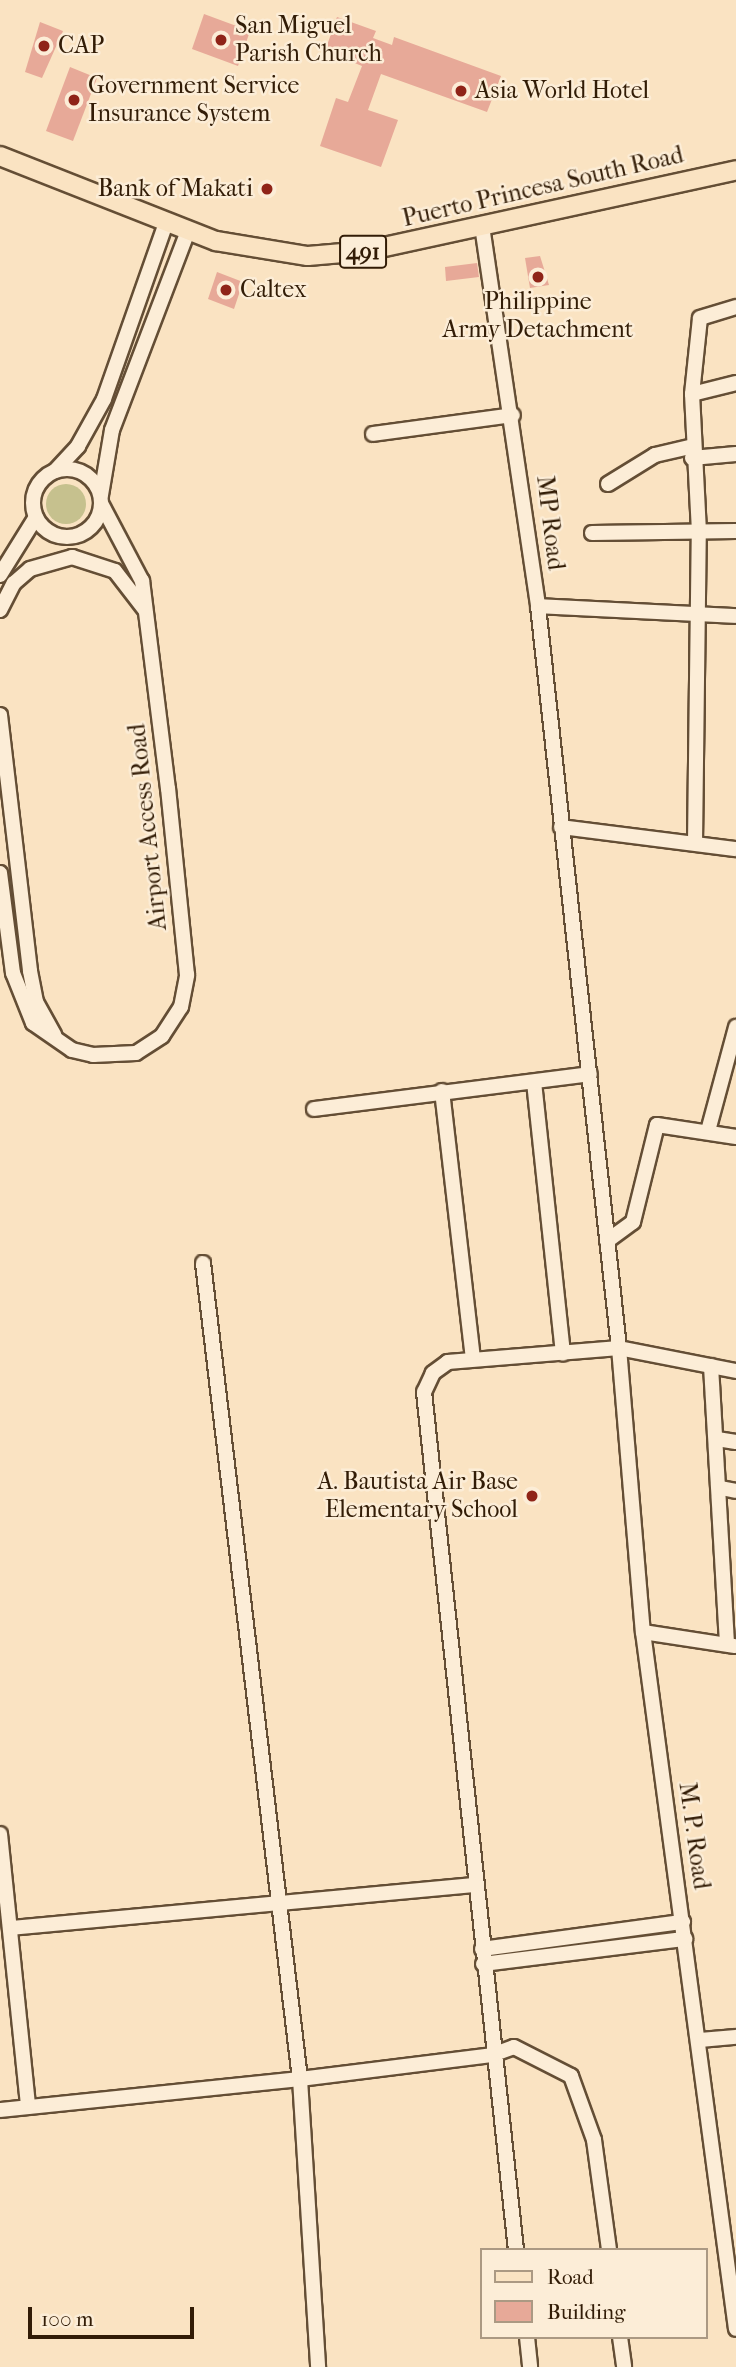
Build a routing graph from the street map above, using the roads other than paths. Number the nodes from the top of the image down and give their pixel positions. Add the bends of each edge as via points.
1 (0, 156) edge
2 (736, 170) edge
3 (166, 223) junction
4 (482, 226) junction
5 (188, 231) junction
6 (736, 307) edge
7 (736, 383) edge
8 (691, 394) junction
9 (513, 415) junction
10 (373, 434) dead end
11 (691, 452) junction
12 (736, 454) edge
13 (55, 471) junction
14 (608, 484) dead end
15 (101, 500) junction
16 (36, 517) junction
17 (736, 531) edge
18 (699, 532) junction
19 (592, 533) dead end
20 (15, 551) junction
21 (0, 561) edge
22 (0, 575) edge
23 (538, 606) junction
24 (0, 610) edge
25 (147, 614) junction
26 (700, 614) junction
27 (736, 616) edge
28 (0, 715) edge
29 (561, 827) junction
30 (695, 843) junction
31 (736, 849) edge
32 (0, 873) edge
33 (736, 1027) edge
34 (59, 1042) junction
35 (590, 1074) junction
36 (534, 1082) junction
37 (442, 1091) junction
38 (314, 1109) dead end
39 (708, 1131) junction
40 (736, 1137) edge
41 (607, 1241) junction
42 (203, 1263) dead end
43 (619, 1348) junction
44 (563, 1353) junction
45 (473, 1357) junction
46 (711, 1366) junction
47 (736, 1371) edge
48 (717, 1439) junction
49 (736, 1442) edge
50 (721, 1488) junction
51 (736, 1491) edge
52 (731, 1585) edge
53 (643, 1632) junction
54 (731, 1645) edge
55 (0, 1834) edge
56 (475, 1885) junction
57 (280, 1902) junction
58 (683, 1922) junction
59 (11, 1928) junction
60 (685, 1939) junction
61 (483, 1957) junction
62 (736, 2037) edge
63 (700, 2040) junction
64 (492, 2055) junction
65 (300, 2079) junction
66 (28, 2107) junction
67 (0, 2110) edge
68 (516, 2248) edge
69 (609, 2248) edge
70 (736, 2329) edge
71 (527, 2339) edge
72 (620, 2339) edge
73 (318, 2367) edge
74 (530, 2367) edge
75 (624, 2367) edge

1 - 3 main road, Puerto Princesa South Road / 491
2 - 4 main road, Puerto Princesa South Road / 491
3 - 5 main road, Puerto Princesa South Road / 491
3 - 13 street via 104,399 78,446
4 - 5 main road, Puerto Princesa South Road / 491 via 320,256 260,251
4 - 9 street, MP Road
5 - 15 street via 112,430
6 - 8 street via 700,318
7 - 8 street
8 - 11 street
9 - 10 street
9 - 23 street, MP Road
11 - 12 street
11 - 14 street via 655,455
11 - 18 street
13 - 15 street via 82,472
13 - 16 street via 36,490
15 - 16 street via 95,524 78,536 58,536
15 - 25 street, Airport Access Road via 136,567
16 - 20 street
17 - 18 street
18 - 19 street
18 - 26 street
20 - 21 street
20 - 22 street
23 - 26 street
23 - 29 street, MP Road
24 - 25 street via 14,583 30,569 72,557 115,570
25 - 34 street, Airport Access Road via 186,992 172,1024 136,1053 93,1055
26 - 27 street
26 - 30 street
28 - 34 street via 32,981 42,1018
29 - 30 street
29 - 35 street, MP Road
30 - 31 street
32 - 34 street, Airport Access Road via 20,999 33,1023
33 - 39 street
35 - 36 street
35 - 41 street, M. P. Road
36 - 37 street
36 - 44 street
37 - 38 street
37 - 45 street
39 - 40 street
39 - 41 street via 657,1125 633,1222
41 - 43 street, M. P. Road
42 - 57 street
43 - 44 street
43 - 46 street
43 - 53 street, M. P. Road
44 - 45 street
45 - 56 street via 448,1362 433,1373 424,1392
46 - 47 street
46 - 48 street
48 - 49 street
48 - 50 street
50 - 51 street
50 - 52 street
52 - 54 street
53 - 54 street
53 - 58 street, M. P. Road
55 - 59 street
56 - 57 street
56 - 61 street
57 - 59 street
57 - 65 street
58 - 60 street, M. P. Road
58 - 61 street
59 - 66 street
60 - 61 street
60 - 63 street, M. P. Road
61 - 64 street
62 - 63 street
63 - 70 street, M. P. Road
64 - 65 street
64 - 68 street
64 - 69 street via 514,2047 528,2050 571,2076 594,2140
65 - 66 street
65 - 73 street
66 - 67 street
71 - 74 street
72 - 75 street

